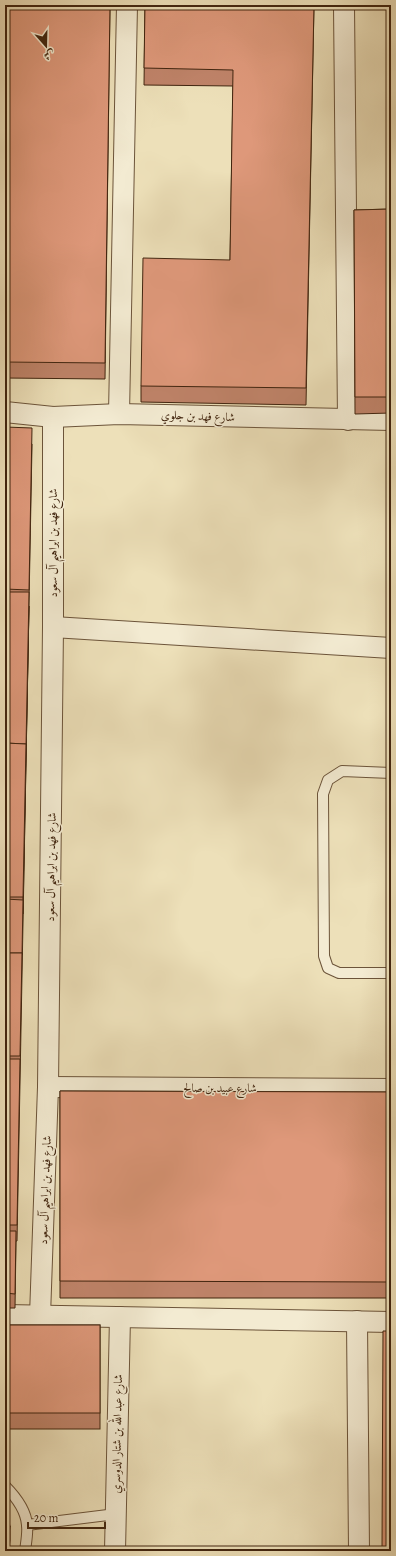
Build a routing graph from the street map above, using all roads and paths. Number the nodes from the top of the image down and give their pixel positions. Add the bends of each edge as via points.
1 (127, 5) edge
2 (344, 5) edge
3 (5, 412) edge
4 (119, 414) junction
5 (53, 417) junction
6 (348, 420) junction
7 (391, 420) edge
8 (53, 627) junction
9 (391, 648) edge
10 (391, 773) edge
11 (391, 973) edge
12 (48, 1087) junction
13 (391, 1089) edge
14 (5, 1315) edge
15 (40, 1316) junction
16 (120, 1318) junction
17 (357, 1321) junction
18 (391, 1322) edge
19 (5, 1486) edge
20 (116, 1514) junction
21 (27, 1525) junction
22 (25, 1551) edge
23 (115, 1551) edge
24 (359, 1551) edge

1 - 4 street
2 - 6 street
3 - 5 street, شارع فهد بن جلوي
4 - 5 street, شارع فهد بن جلوي
4 - 6 street, شارع فهد بن جلوي
5 - 8 street, شارع فهد بن ابراهيم آل سعود
6 - 7 street, شارع فهد بن جلوي
8 - 9 street
8 - 12 street, شارع فهد بن ابراهيم آل سعود
10 - 11 lane via 342,771 328,780 323,794 324,956 328,968 339,973
12 - 13 street, شارع عبيد بن صالح
12 - 15 street, شارع فهد بن ابراهيم آل سعود
14 - 15 street
15 - 16 street
16 - 17 street
16 - 20 street, شارع عبد الله بن شتار الدوسري
17 - 18 street
17 - 24 street
19 - 21 lane via 23,1510
20 - 21 lane
20 - 23 street, شارع عبد الله بن شتار الدوسري
21 - 22 lane

